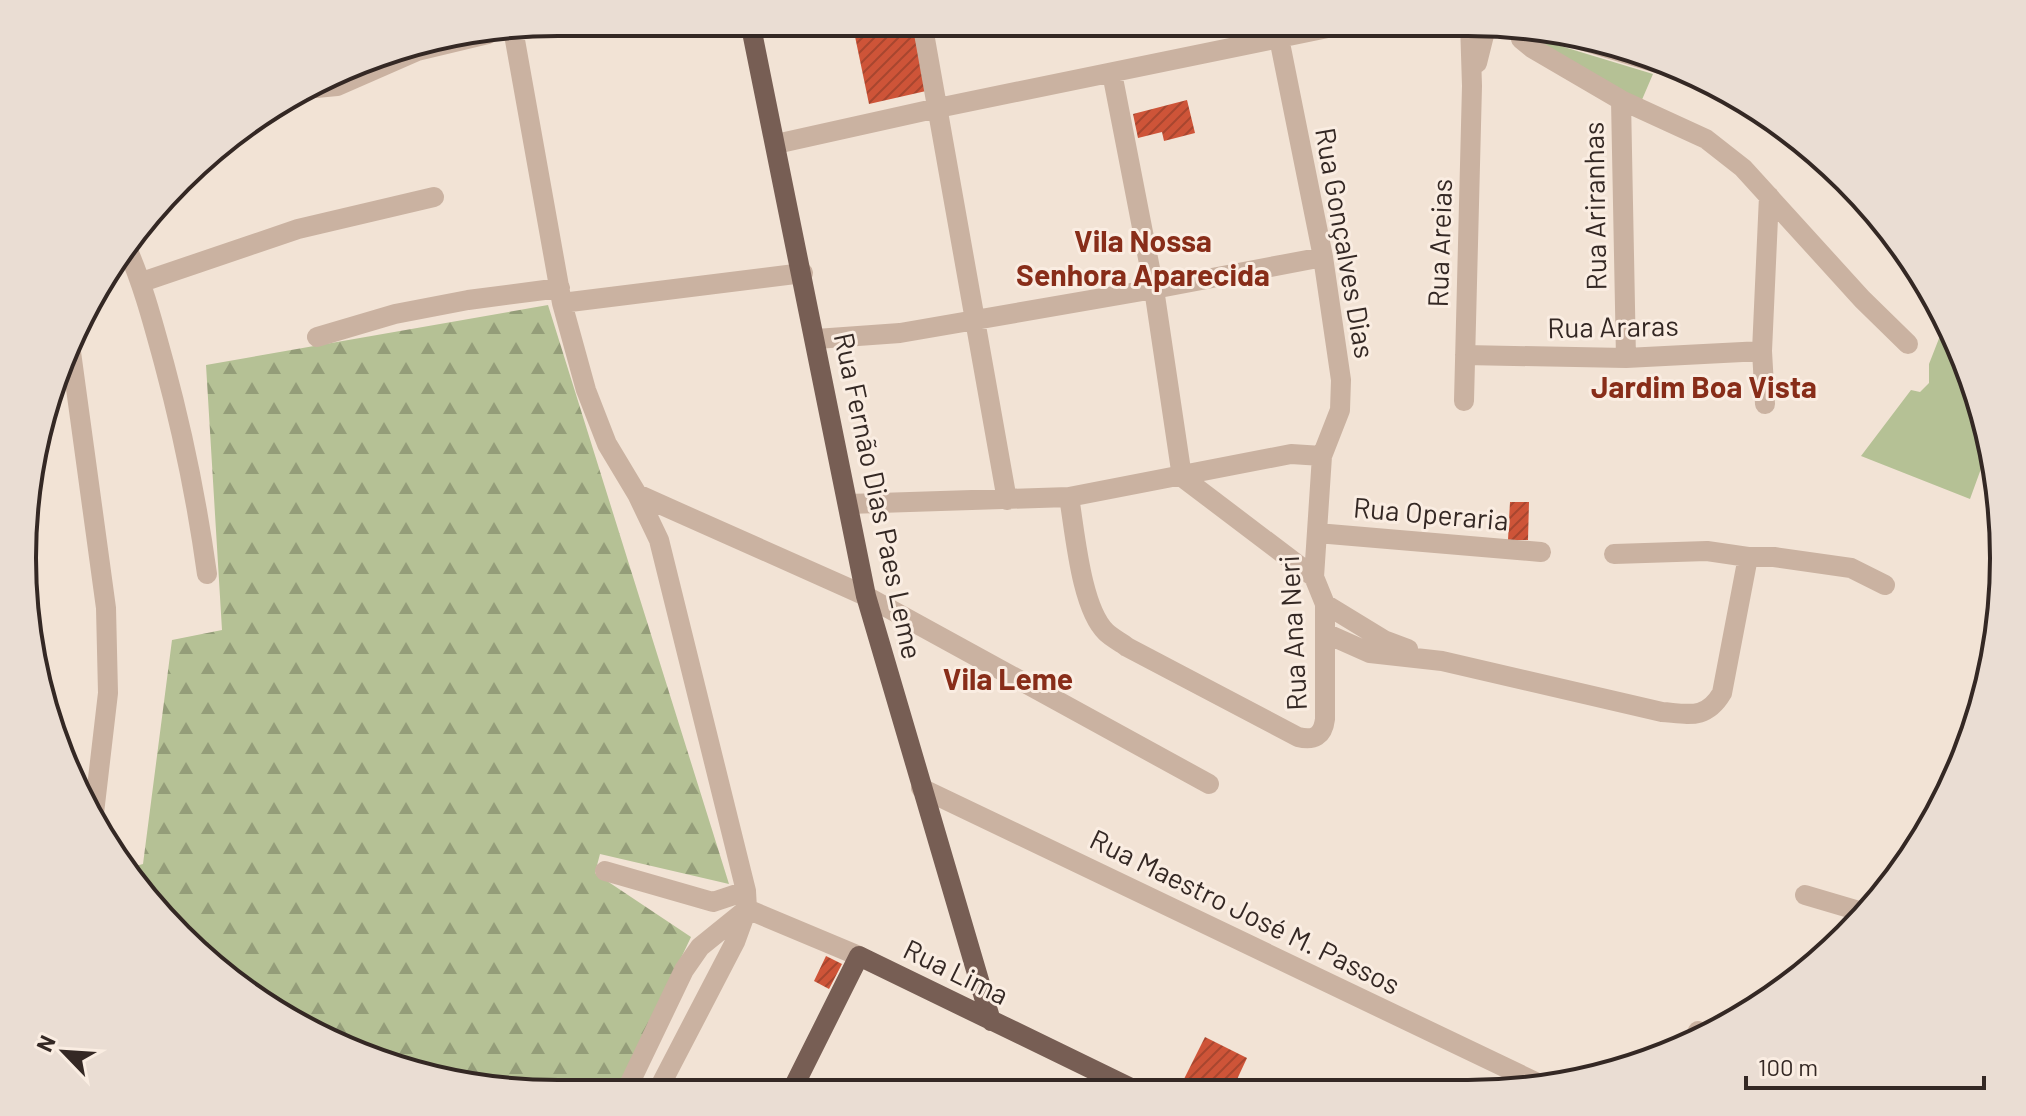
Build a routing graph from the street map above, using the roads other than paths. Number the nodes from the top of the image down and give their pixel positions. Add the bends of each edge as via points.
1 (753, 36) edge
2 (925, 36) edge
3 (1289, 36) edge
4 (1470, 36) edge
5 (1484, 36) edge
6 (510, 38) edge
7 (1279, 38) junction
8 (1521, 39) edge
9 (371, 71) edge
10 (1112, 73) junction
11 (336, 86) edge
12 (1472, 86) junction
13 (1621, 100) junction
14 (938, 108) junction
15 (776, 144) junction
16 (1769, 196) junction
17 (434, 197) dead end
18 (1323, 257) junction
19 (131, 258) edge
20 (803, 273) junction
21 (142, 282) junction
22 (1154, 289) junction
23 (561, 296) junction
24 (973, 319) junction
25 (317, 337) dead end
26 (816, 339) junction
27 (1908, 344) dead end
28 (1762, 351) junction
29 (1465, 355) junction
30 (1626, 358) junction
31 (73, 366) edge
32 (1464, 401) dead end
33 (1765, 404) dead end
34 (1322, 456) junction
35 (1182, 477) junction
36 (637, 494) junction
37 (1069, 497) junction
38 (1007, 500) junction
39 (848, 504) junction
40 (1317, 533) junction
41 (1541, 552) dead end
42 (1614, 554) dead end
43 (1748, 557) junction
44 (207, 574) dead end
45 (1314, 577) junction
46 (1885, 585) dead end
47 (866, 596) junction
48 (1325, 604) junction
49 (1325, 633) junction
50 (1442, 661) junction
51 (1209, 784) dead end
52 (921, 788) junction
53 (96, 799) edge
54 (605, 871) dead end
55 (1805, 895) dead end
56 (746, 900) junction
57 (1853, 909) edge
58 (859, 956) junction
59 (991, 1021) junction
60 (1525, 1077) edge
61 (631, 1080) edge
62 (663, 1080) edge
63 (797, 1080) edge
64 (1114, 1080) edge

1 - 15 main road, Rua Fernão Dias Paes Leme
2 - 14 street
3 - 7 street
4 - 12 street
5 - 12 street
6 - 23 street
7 - 10 street
7 - 18 street, Rua Gonçalves Dias
8 - 13 street
9 - 11 street
10 - 14 street
10 - 22 street
12 - 29 street, Rua Areias
13 - 16 street via 1706,139
13 - 30 street, Rua Ariranhas
14 - 15 street
14 - 24 street
15 - 20 main road, Rua Fernão Dias Paes Leme
16 - 27 street
16 - 28 street
17 - 21 street via 298,229
18 - 22 street
18 - 34 street, Rua Gonçalves Dias via 1341,380 1340,410
19 - 21 street
20 - 23 street
20 - 26 main road, Rua Fernão Dias Paes Leme
21 - 44 street via 185,444
22 - 24 street
22 - 35 street
23 - 25 street via 468,300
23 - 36 street via 586,390 607,444
24 - 26 street via 900,333
24 - 38 street
26 - 39 main road, Rua Fernão Dias Paes Leme
28 - 30 street, Rua Araras
28 - 33 street
29 - 30 street, Rua Araras
29 - 32 street, Rua Areias
31 - 53 street via 106,608 108,693
34 - 35 street via 1291,454
34 - 40 street, Rua Ana Neri
35 - 37 street
35 - 45 street
36 - 47 street
36 - 56 street via 659,540
37 - 38 street
37 - 49 street, Rua Ana Neri via 1087,594 1106,632 1309,740 1324,729
38 - 39 street
39 - 47 main road, Rua Fernão Dias Paes Leme
40 - 41 street, Rua Operaria
40 - 45 street, Rua Ana Neri
42 - 43 street via 1707,551
43 - 46 street via 1851,568
43 - 50 street via 1722,693 1715,706 1696,715 1662,712
45 - 48 street, Rua Ana Neri
47 - 51 street
47 - 52 main road, Rua Fernão Dias Paes Leme
48 - 49 street, Rua Ana Neri
48 - 50 street via 1384,640
49 - 50 street via 1370,653
52 - 59 main road, Rua Fernão Dias Paes Leme
52 - 60 street, Rua Maestro José M. Passos
54 - 56 street via 713,902
55 - 57 street
56 - 58 street, Rua Lima
56 - 61 street via 684,970
56 - 62 street via 735,942
58 - 59 main road, Rua Lima
58 - 63 main road
59 - 64 main road, Rua Lima

